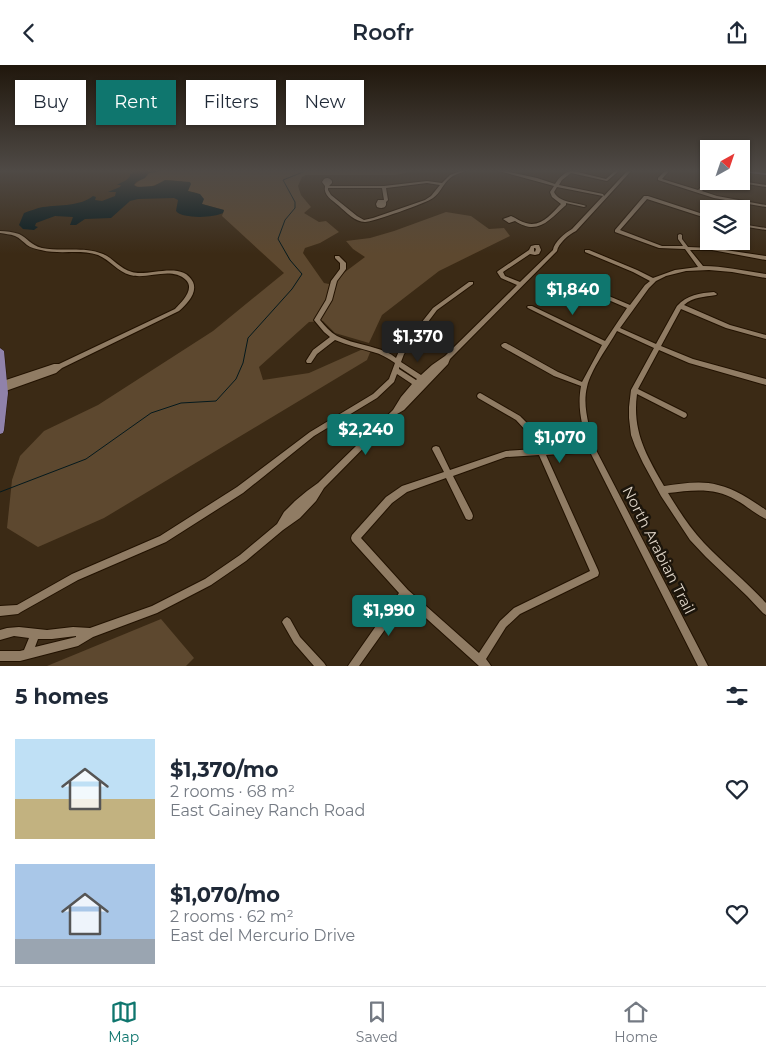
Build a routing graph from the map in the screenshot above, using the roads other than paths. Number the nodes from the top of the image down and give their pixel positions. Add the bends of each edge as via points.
1 (331, 198) edge
2 (386, 198) edge
3 (431, 198) edge
4 (557, 198) edge
5 (602, 198) edge
6 (645, 198) edge
7 (649, 198) edge
8 (719, 198) edge
9 (562, 201) junction
10 (384, 202) dead end
11 (584, 206) dead end
12 (766, 206) edge
13 (700, 215) edge
14 (514, 220) dead end
15 (750, 226) edge
16 (766, 229) edge
17 (0, 234) edge
18 (680, 235) dead end
19 (687, 248) junction
20 (530, 251) dead end
21 (587, 251) dead end
22 (336, 257) dead end
23 (766, 258) edge
24 (702, 269) junction
25 (558, 276) dead end
26 (766, 276) edge
27 (188, 279) joint
28 (653, 280) junction
29 (471, 283) dead end
30 (519, 284) junction
31 (714, 294) dead end
32 (530, 307) dead end
33 (680, 307) junction
34 (631, 308) junction
35 (617, 329) junction
36 (766, 337) edge
37 (334, 338) junction
38 (606, 343) junction
39 (504, 345) dead end
40 (657, 347) junction
41 (0, 351) edge
42 (309, 361) dead end
43 (397, 364) junction
44 (60, 366) joint
45 (766, 382) edge
46 (422, 383) junction
47 (584, 385) junction
48 (2, 387) edge
49 (634, 390) junction
50 (480, 396) dead end
51 (684, 415) dead end
52 (0, 430) edge
53 (436, 449) dead end
54 (592, 449) junction
55 (542, 451) junction
56 (448, 474) junction
57 (663, 489) junction
58 (766, 515) edge
59 (469, 516) dead end
60 (405, 593) junction
61 (766, 610) edge
62 (0, 611) edge
63 (287, 622) dead end
64 (36, 633) junction
65 (90, 633) junction
66 (0, 635) edge
67 (28, 653) junction
68 (0, 656) edge
69 (483, 663) edge
70 (321, 666) edge
71 (352, 666) edge
72 (703, 666) edge

1 - 3 street via 364,221
2 - 10 street
4 - 9 street
5 - 30 street
6 - 19 street via 617,231 661,247
7 - 13 street
8 - 12 street
9 - 11 street
9 - 14 street via 564,204 538,227
15 - 16 street
17 - 27 street via 16,235 37,248 102,255 131,274 172,272
18 - 19 street
19 - 23 street
19 - 24 street
20 - 30 street via 500,272 503,277
21 - 28 street
22 - 37 street via 344,269 334,281 329,300 317,320
24 - 26 street, North Arabian Trail
24 - 28 street, North Arabian Trail via 675,271
25 - 34 street
27 - 44 street via 191,292 177,309
28 - 34 street, North Arabian Trail
29 - 43 street via 435,309 400,353
30 - 46 street
31 - 33 street via 696,296
32 - 38 street
33 - 36 street via 728,327
33 - 40 street
34 - 35 street, North Arabian Trail
35 - 38 street, North Arabian Trail
35 - 40 street
37 - 42 street via 315,352
37 - 43 street via 386,352
38 - 47 street, North Arabian Trail
39 - 47 street via 556,374
40 - 45 street via 705,367
40 - 49 street
41 - 48 main road
43 - 46 street
43 - 62 street via 392,380 375,395 312,435 240,490 179,529 75,577 18,609
44 - 48 street via 54,371
46 - 65 street via 402,408 394,411 288,523 229,568 154,610
47 - 54 street, North Arabian Trail via 583,417
48 - 52 main road
49 - 51 street
49 - 57 street via 631,405 636,437
50 - 55 street via 526,425
53 - 56 street
54 - 55 street
54 - 72 street, North Arabian Trail
55 - 56 street via 506,454
55 - 69 street via 595,573 517,611 503,624
56 - 59 street
56 - 60 street via 397,494 355,539
57 - 58 street via 713,486 732,492
57 - 61 street via 700,546
60 - 69 street
60 - 71 street
63 - 70 street via 297,640
64 - 65 street
64 - 66 street via 8,632
64 - 67 street
65 - 67 street via 78,641
67 - 68 street

